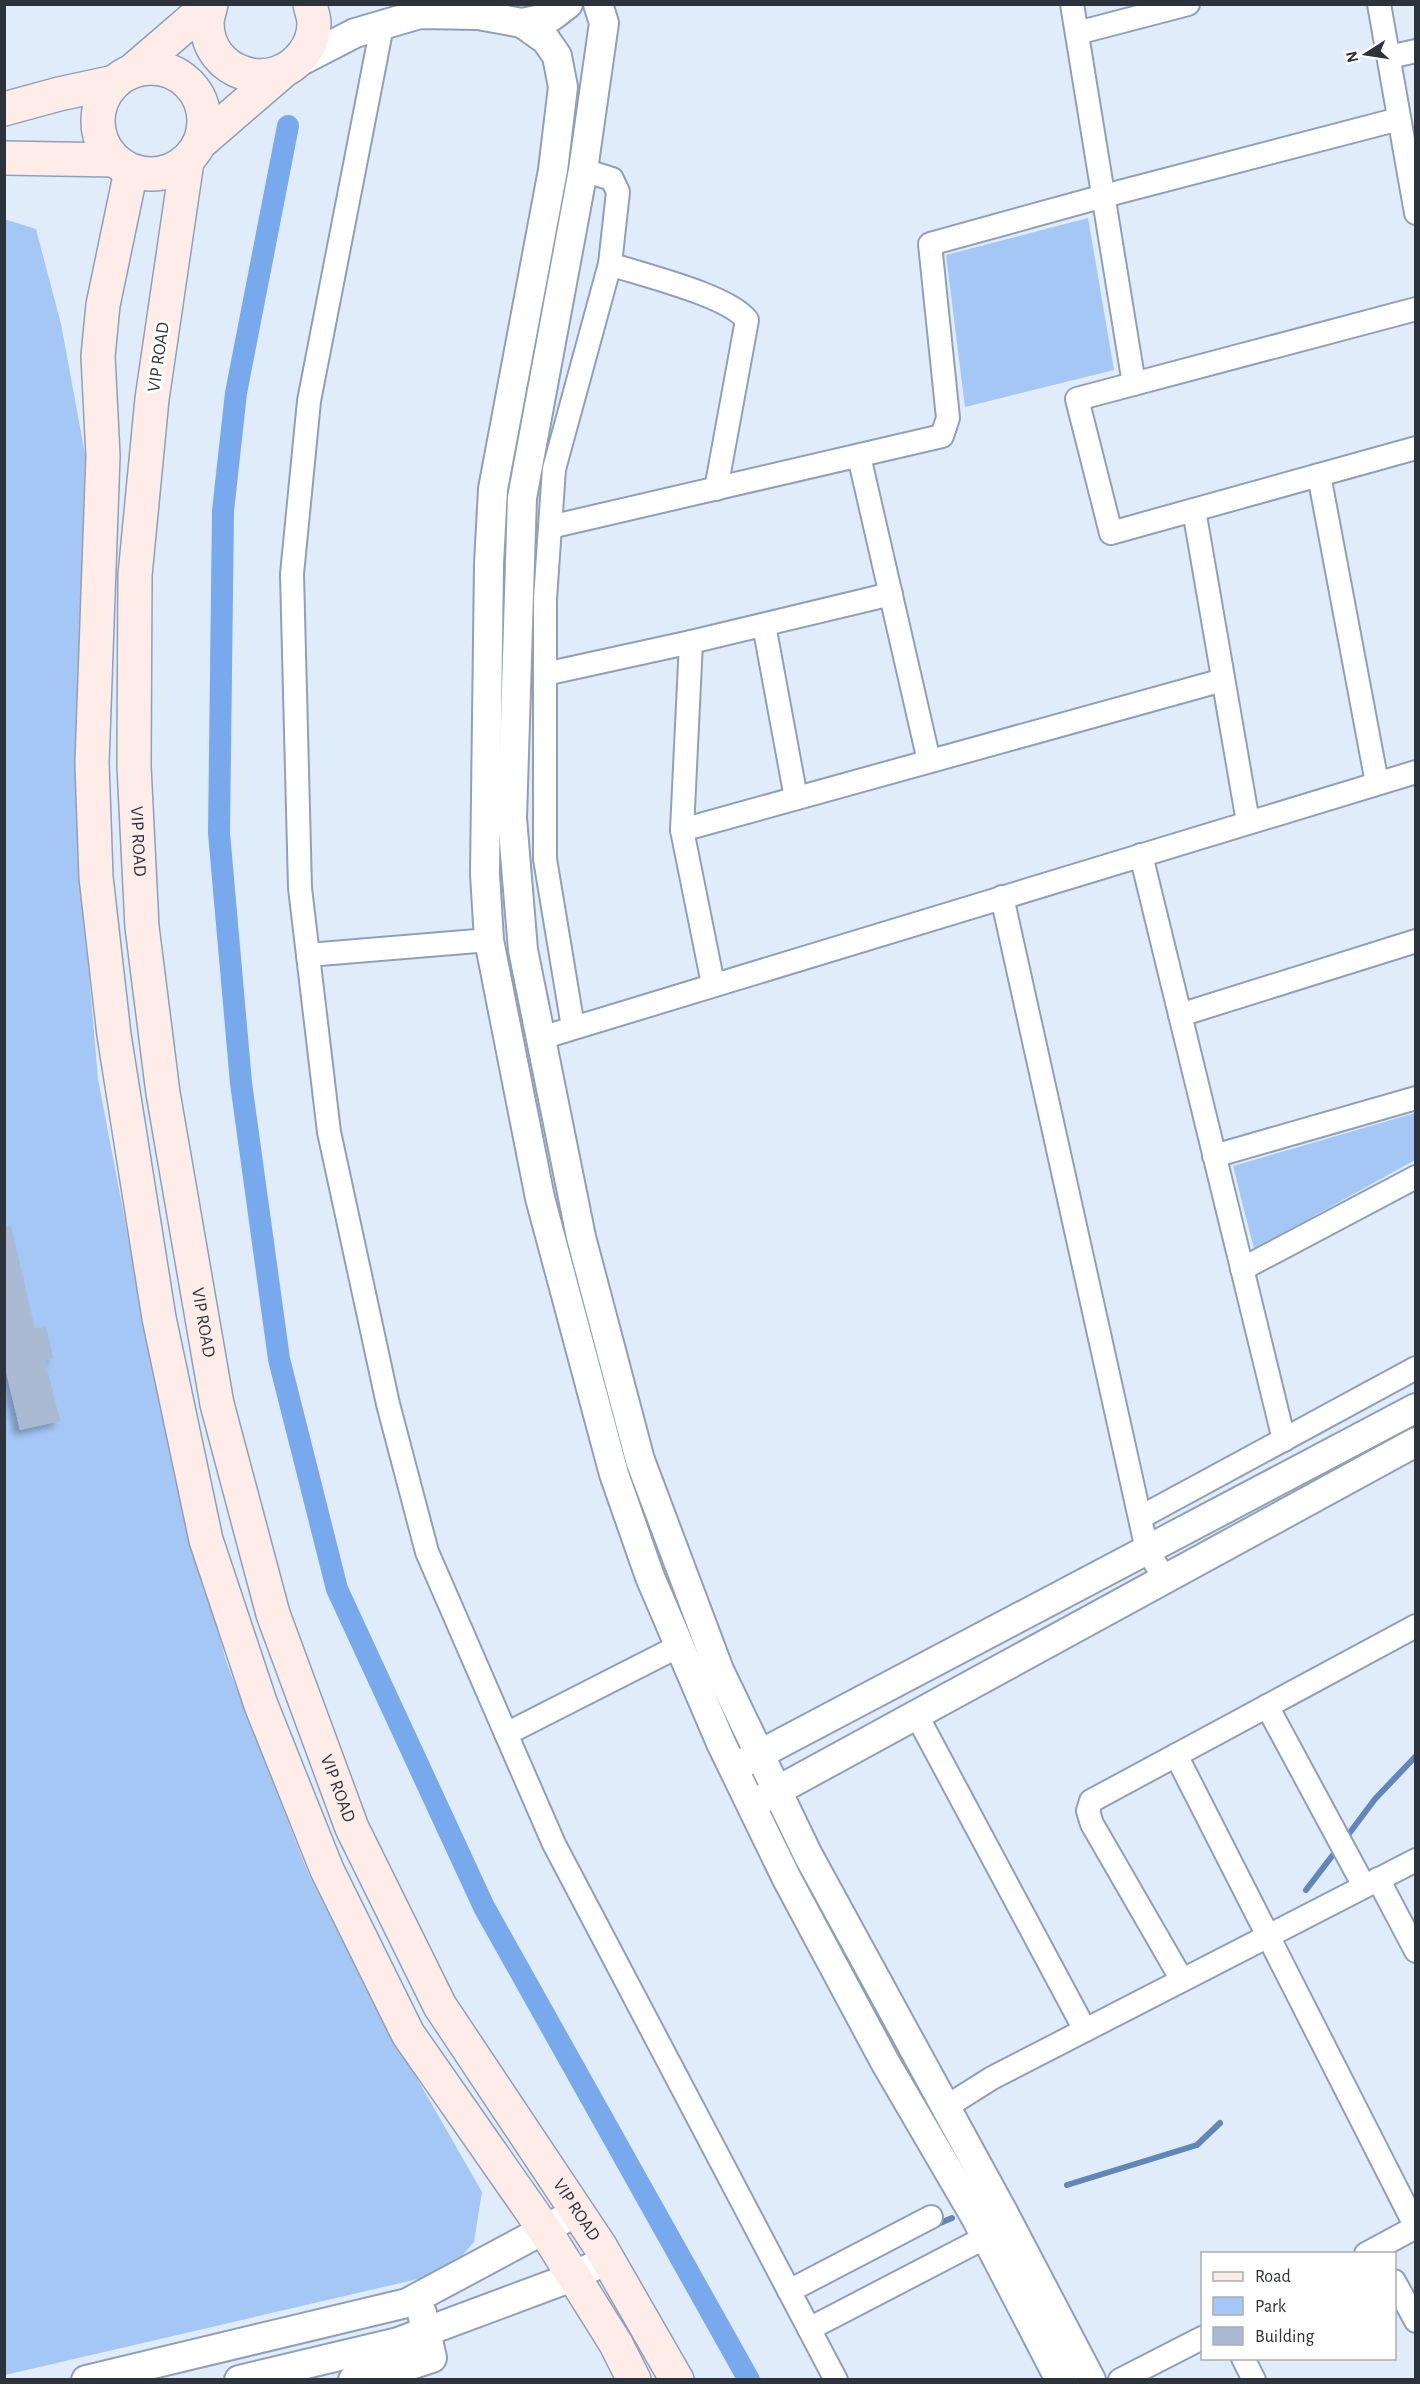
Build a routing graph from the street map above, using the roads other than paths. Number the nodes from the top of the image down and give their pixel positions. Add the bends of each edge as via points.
1 (210, 4) edge
2 (310, 4) edge
3 (568, 4) edge
4 (598, 4) edge
5 (1072, 4) edge
6 (1188, 4) edge
7 (1379, 4) edge
8 (522, 23) junction
9 (382, 26) junction
10 (1077, 33) junction
11 (1416, 51) edge
12 (1389, 57) junction
13 (289, 68) junction
14 (123, 77) junction
15 (4, 108) edge
16 (1399, 119) junction
17 (194, 152) junction
18 (4, 158) edge
19 (123, 166) junction
20 (584, 170) junction
21 (1104, 196) junction
22 (1416, 213) edge
23 (610, 264) junction
24 (1416, 309) edge
25 (1134, 384) junction
26 (1416, 448) edge
27 (859, 456) junction
28 (1319, 475) junction
29 (716, 489) junction
30 (1194, 510) junction
31 (550, 527) junction
32 (891, 594) junction
33 (764, 625) junction
34 (691, 642) junction
35 (545, 674) junction
36 (1223, 680) junction
37 (929, 761) junction
38 (1416, 772) edge
39 (1377, 783) junction
40 (796, 798) junction
41 (1248, 822) junction
42 (682, 830) junction
43 (1141, 855) junction
44 (1002, 897) junction
45 (489, 940) junction
46 (1416, 941) edge
47 (308, 956) junction
48 (713, 984) junction
49 (1180, 1015) junction
50 (573, 1027) junction
51 (541, 1038) junction
52 (1416, 1098) edge
53 (1215, 1156) junction
54 (1416, 1178) edge
55 (1242, 1269) junction
56 (1416, 1368) edge
57 (1416, 1408) edge
58 (1284, 1440) junction
59 (1416, 1442) edge
60 (1141, 1517) junction
61 (1147, 1550) junction
62 (1165, 1579) junction
63 (1416, 1626) edge
64 (679, 1646) junction
65 (1268, 1706) junction
66 (916, 1714) junction
67 (506, 1734) junction
68 (760, 1755) junction
69 (1176, 1755) junction
70 (733, 1768) junction
71 (777, 1790) junction
72 (751, 1805) junction
73 (1416, 1860) edge
74 (1371, 1882) junction
75 (1268, 1936) junction
76 (1416, 1951) edge
77 (1182, 1980) junction
78 (1085, 2030) junction
79 (946, 2107) junction
80 (577, 2212) junction
81 (931, 2217) dead end
82 (1416, 2227) edge
83 (544, 2229) junction
84 (986, 2237) junction
85 (1374, 2252) edge
86 (608, 2260) junction
87 (574, 2276) junction
88 (1396, 2283) edge
89 (789, 2291) junction
90 (418, 2300) junction
91 (1416, 2322) edge
92 (809, 2329) junction
93 (428, 2331) junction
94 (1201, 2339) edge
95 (616, 2344) junction
96 (1245, 2360) edge
97 (363, 2378) edge
98 (86, 2379) edge
99 (239, 2379) edge
100 (626, 2379) edge
101 (634, 2379) edge
102 (677, 2379) edge
103 (836, 2379) edge
104 (1060, 2379) edge
105 (1091, 2379) edge
106 (1120, 2379) edge
107 (1254, 2379) edge

1 - 13 main road via 207,23 211,44 224,63 241,73 261,77
1 - 14 main road
2 - 13 main road via 314,23 310,44
3 - 8 street via 551,17
4 - 20 street via 604,23
5 - 10 street
6 - 10 street
7 - 12 street
8 - 9 street via 478,15 420,14
8 - 45 street via 546,40 557,56 563,87 553,170 493,489 485,862
9 - 13 street via 355,33
9 - 47 street via 309,401 292,574 300,888
10 - 21 street
11 - 12 street
12 - 16 street
13 - 17 main road
14 - 15 main road
14 - 17 main road via 151,68 171,72 189,83 201,100 205,121
14 - 19 main road via 102,100 98,121 102,143
16 - 21 street
16 - 22 street
17 - 19 main road via 170,172 151,175
17 - 80 main road, VIP ROAD via 152,399 135,575 134,766 142,927 159,1057 217,1404 273,1614 352,1828 440,2006
18 - 19 main road
19 - 83 main road via 98,356 103,456 92,763 96,877 114,1035 159,1318 206,1540 261,1705 327,1870 408,2034
20 - 23 street via 607,175 618,192
20 - 51 street via 522,498 512,818 523,950
21 - 25 street
21 - 27 street via 930,244 948,418 942,436
23 - 29 street via 710,298 740,311 747,320
23 - 31 street via 554,469
24 - 25 street
25 - 30 street via 1077,399 1111,533
26 - 28 street
27 - 29 street
27 - 32 street
28 - 30 street
28 - 39 street
29 - 31 street
30 - 36 street
31 - 35 street
32 - 33 street
32 - 37 street
33 - 34 street
33 - 40 street
34 - 35 street
34 - 42 street
35 - 50 street via 545,859
36 - 37 street
36 - 41 street
37 - 40 street
38 - 39 street
39 - 41 street
40 - 42 street
41 - 43 street
42 - 48 street
43 - 44 street
43 - 49 street
44 - 48 street
44 - 60 street
45 - 47 street
45 - 64 street via 540,1198 614,1474
46 - 49 street
47 - 67 street via 329,1132 391,1416 427,1552
48 - 50 street
49 - 53 street
50 - 51 street
51 - 68 street via 581,1237 640,1460 719,1670
52 - 53 street
53 - 55 street
54 - 55 street
55 - 58 street
56 - 58 street
57 - 61 street
58 - 60 street
59 - 62 street
60 - 61 street
61 - 62 street
61 - 68 street
62 - 66 street
63 - 65 street
64 - 67 street
64 - 70 street
65 - 69 street
65 - 74 street via 1349,1857
66 - 71 street
66 - 78 street
67 - 89 street via 554,1844
68 - 70 street
68 - 71 street
69 - 75 street
69 - 77 street via 1091,1802 1088,1811
70 - 72 street
71 - 72 street
71 - 79 street via 808,1855
72 - 84 street via 885,2062
73 - 74 street
74 - 75 street
74 - 76 street
75 - 77 street
75 - 82 street
77 - 78 street
78 - 79 street via 992,2078
79 - 105 street
80 - 83 street
80 - 86 main road, VIP ROAD
81 - 89 street
82 - 85 street
83 - 87 main road
83 - 90 street
84 - 92 street
84 - 104 street
86 - 87 street
86 - 102 main road, VIP ROAD
87 - 93 street
87 - 95 main road
88 - 91 street
89 - 92 street
90 - 93 street
90 - 98 street
92 - 103 street
93 - 97 street via 432,2358
93 - 99 street via 398,2342
94 - 106 street
95 - 100 street
95 - 101 main road
96 - 107 street

